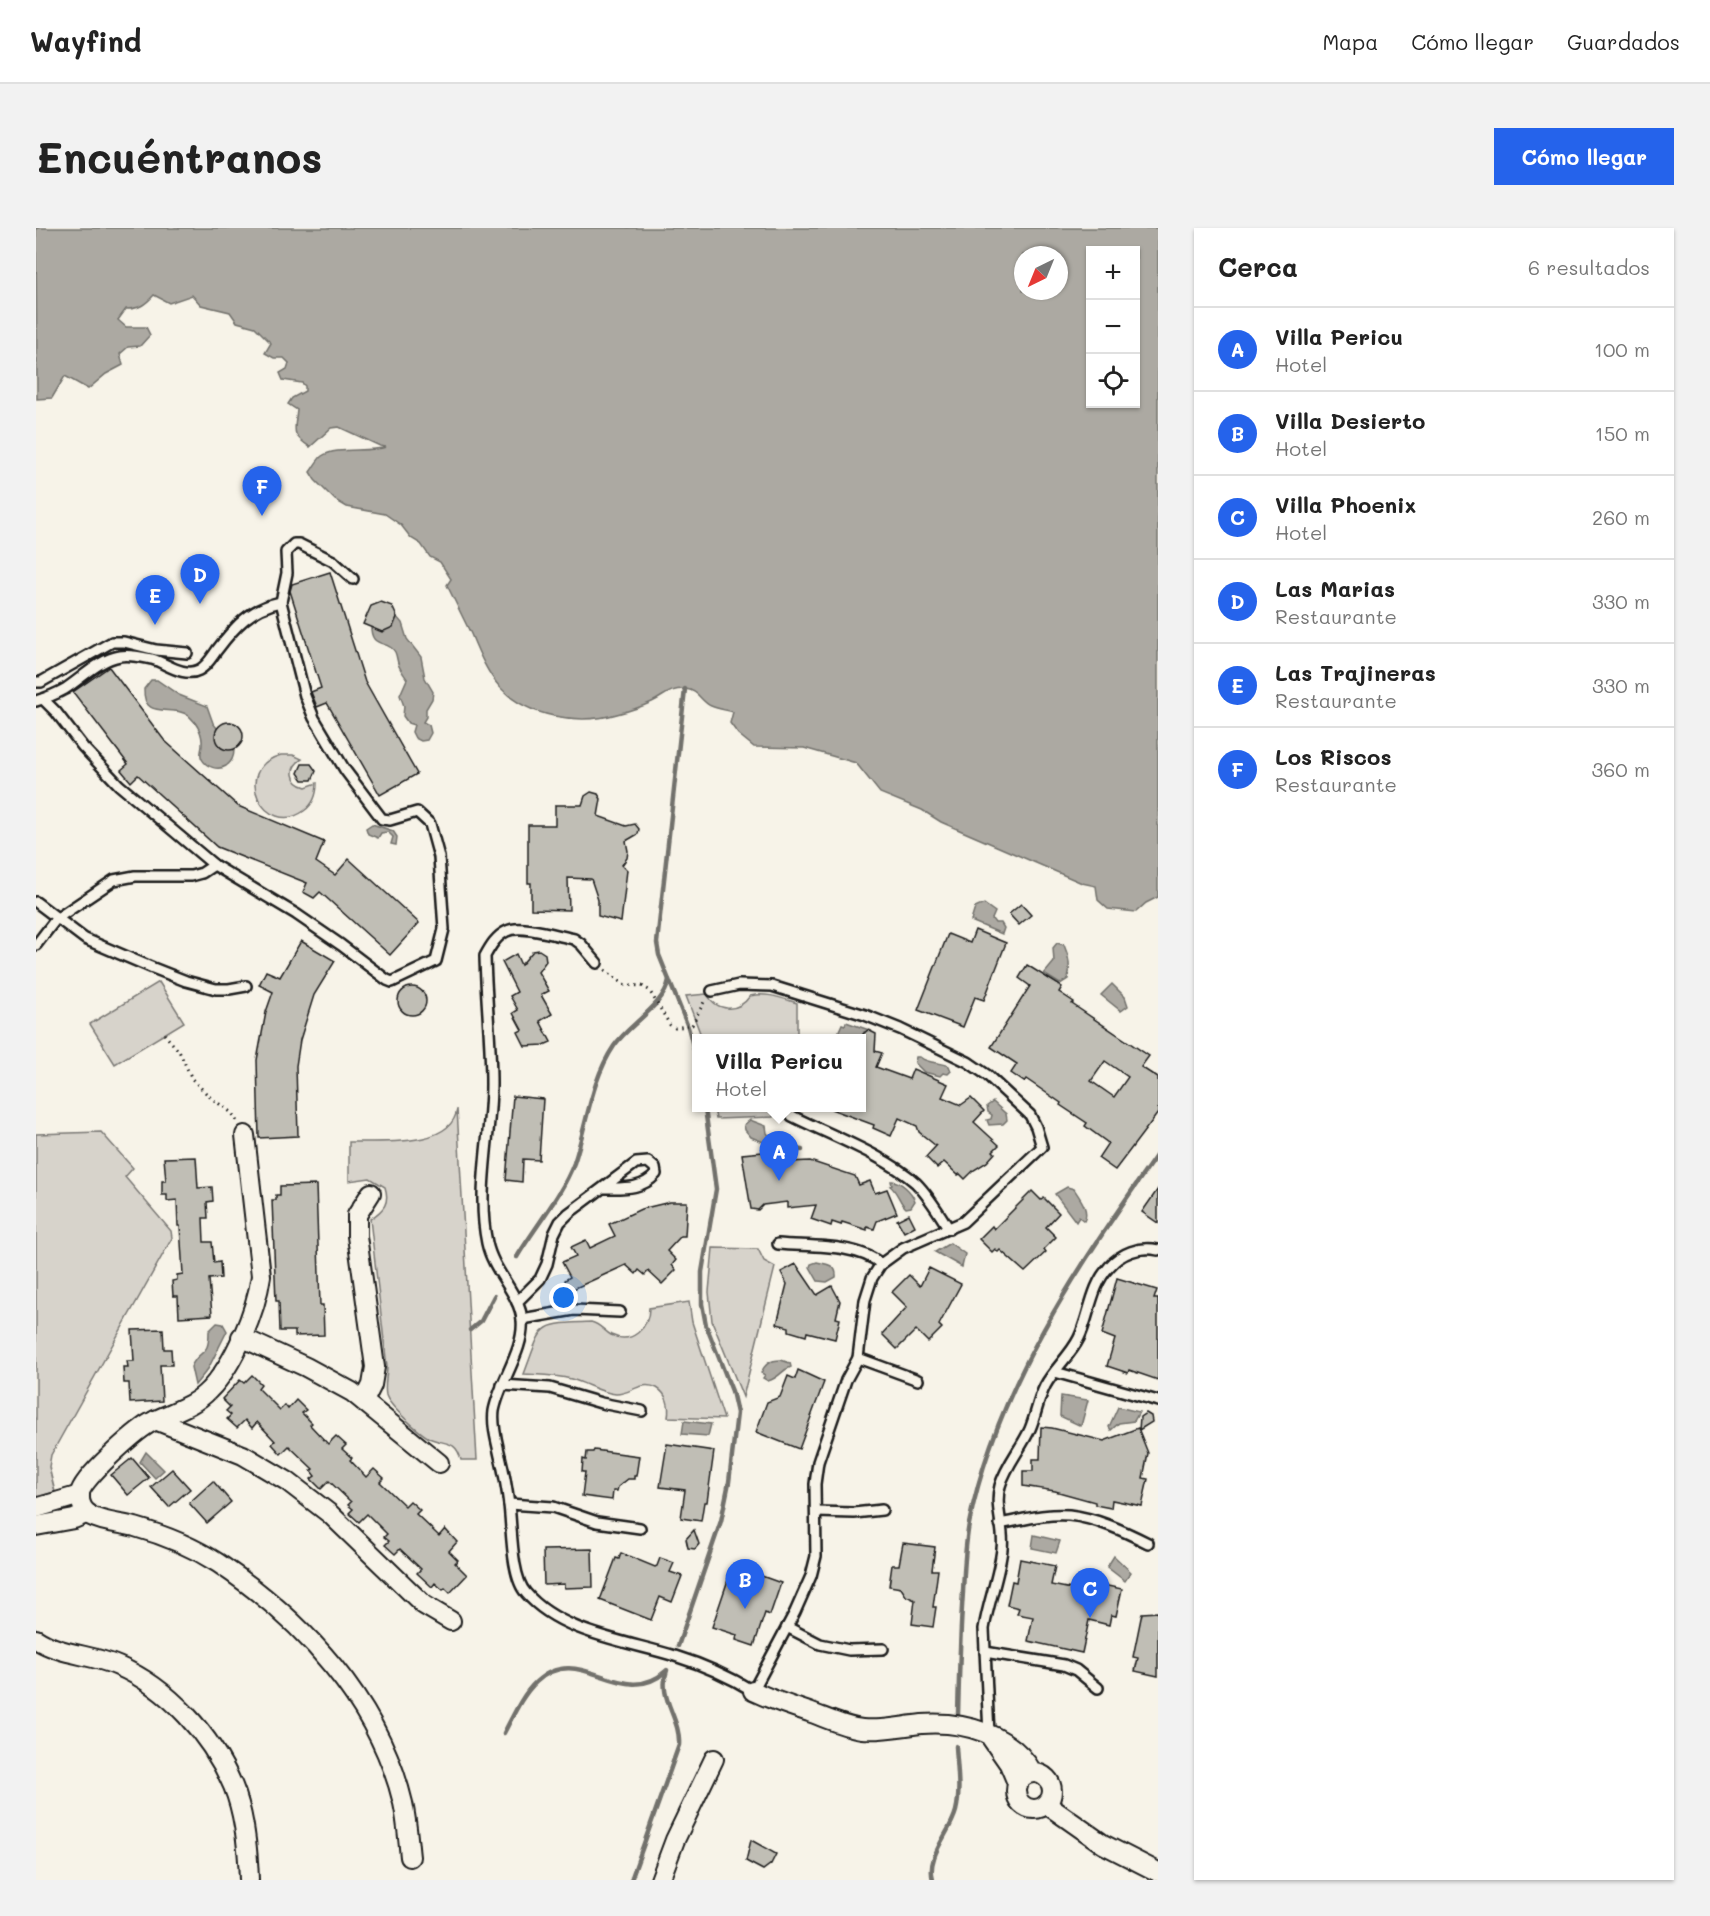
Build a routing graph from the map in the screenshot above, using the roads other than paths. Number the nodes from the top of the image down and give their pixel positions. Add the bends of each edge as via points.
1 (352, 579) dead end
2 (281, 602) junction
3 (187, 653) dead end
4 (36, 682) edge
5 (39, 700) edge
6 (214, 866) junction
7 (36, 902) edge
8 (56, 919) junction
9 (36, 945) edge
10 (597, 963) road end
11 (246, 986) dead end
12 (712, 991) road end
13 (792, 1116) dead end
14 (245, 1135) road end
15 (603, 1188) junction
16 (371, 1193) dead end
17 (949, 1229) junction
18 (778, 1244) dead end
19 (1158, 1250) edge
20 (881, 1264) junction
21 (517, 1302) junction
22 (620, 1312) dead end
23 (522, 1319) junction
24 (241, 1337) junction
25 (858, 1358) junction
26 (1055, 1372) junction
27 (918, 1380) dead end
28 (502, 1384) junction
29 (364, 1401) junction
30 (1158, 1401) edge
31 (642, 1411) dead end
32 (155, 1420) junction
33 (439, 1463) dead end
34 (80, 1495) junction
35 (509, 1504) junction
36 (36, 1508) edge
37 (882, 1510) dead end
38 (816, 1512) junction
39 (88, 1514) junction
40 (1000, 1524) junction
41 (36, 1526) edge
42 (640, 1528) dead end
43 (1148, 1543) dead end
44 (450, 1621) dead end
45 (787, 1627) junction
46 (36, 1639) edge
47 (36, 1648) edge
48 (882, 1649) dead end
49 (65, 1651) junction
50 (985, 1652) junction
51 (1098, 1688) dead end
52 (753, 1691) junction
53 (988, 1734) junction
54 (714, 1759) dead end
55 (1033, 1773) junction
56 (1017, 1784) junction
57 (1046, 1804) junction
58 (410, 1857) dead end
59 (1158, 1872) edge
60 (249, 1880) edge
61 (660, 1880) edge

1 - 2 lane via 333,561 294,544 286,552 287,573
2 - 5 lane via 264,605 246,617 199,670 184,672 153,659 120,656
2 - 6 lane via 305,696 345,770 382,819 417,812 430,824 439,857 442,897 444,929 439,954 435,961 397,982 387,980 296,914
3 - 4 lane via 112,642
5 - 6 lane via 56,712 119,785
6 - 8 lane via 191,876 114,880
7 - 8 lane
8 - 9 lane
8 - 11 lane via 85,939 186,981 216,989
10 - 21 lane via 574,939 517,928 507,930 493,942 485,956 491,1085 483,1211 493,1262
12 - 17 lane via 739,985 772,986 888,1024 974,1066 1030,1115 1042,1148 968,1217
13 - 17 lane via 896,1167 935,1206
14 - 24 street via 261,1276 254,1307
15 - 15 lane via 637,1187 649,1182 656,1174 655,1167 648,1162 636,1163
15 - 21 lane via 560,1222 540,1279
16 - 29 street via 357,1215 375,1367
17 - 20 lane via 903,1248
18 - 20 lane via 853,1251
19 - 26 lane via 1131,1252 1107,1269 1098,1282 1078,1340
20 - 25 lane via 867,1293
21 - 23 lane
22 - 23 lane via 574,1310
23 - 28 lane via 518,1346
24 - 29 street via 316,1372
24 - 32 street via 208,1392 185,1408
25 - 27 lane
25 - 38 lane via 846,1380 818,1462
26 - 30 lane
26 - 40 lane via 1045,1385 1029,1431 1000,1487
28 - 31 lane via 550,1388
28 - 35 lane via 493,1414
29 - 33 street
32 - 34 street via 87,1479
32 - 44 street via 243,1455 287,1481 330,1514 424,1605
34 - 36 street
34 - 39 street
35 - 42 lane via 553,1507 597,1522
35 - 52 lane via 515,1569 524,1592 545,1611 613,1639 723,1673
37 - 38 lane
38 - 45 lane via 816,1556 811,1576
39 - 41 street
39 - 58 street via 163,1536 211,1559 268,1600 317,1647 357,1700 385,1752 403,1803
40 - 43 lane via 1076,1516
40 - 50 lane via 1003,1545 986,1613
45 - 48 lane via 820,1644 849,1650
45 - 52 lane
46 - 49 street
47 - 49 street
49 - 60 street via 113,1664 142,1679 171,1700 202,1734 233,1787 247,1844
50 - 51 lane via 1064,1665
50 - 53 lane
52 - 53 street via 862,1729 944,1724
53 - 55 street via 1018,1752
53 - 56 street via 1009,1764
54 - 61 street
55 - 56 street
55 - 57 street via 1045,1777 1051,1787
56 - 57 street via 1016,1797 1023,1806 1035,1809
57 - 59 street via 1103,1844

